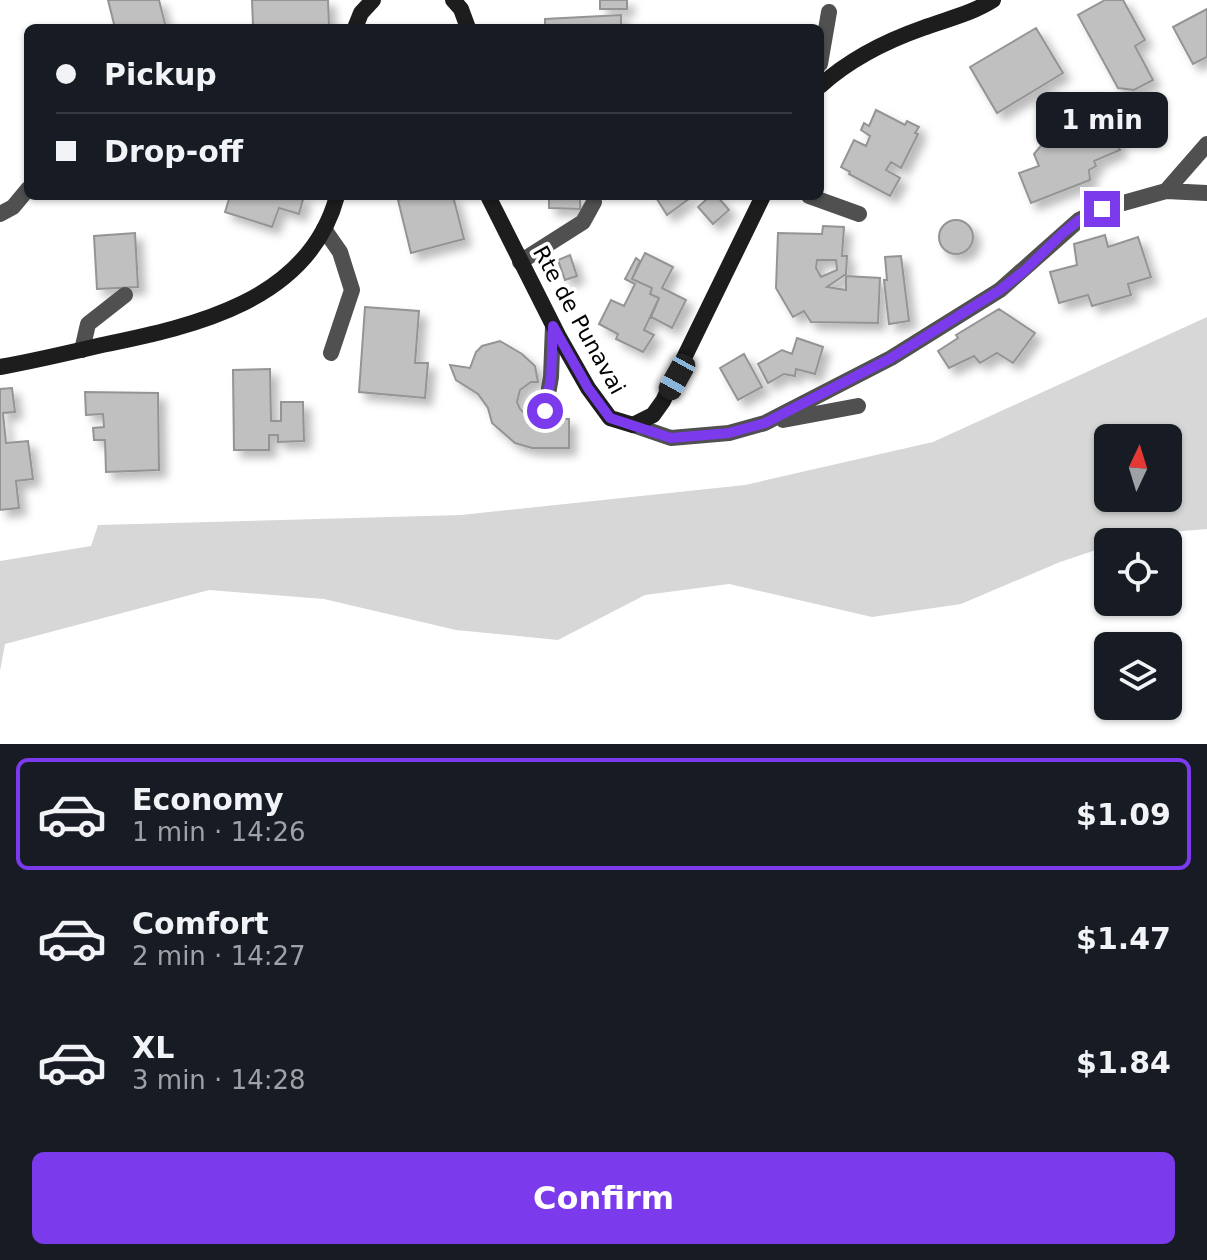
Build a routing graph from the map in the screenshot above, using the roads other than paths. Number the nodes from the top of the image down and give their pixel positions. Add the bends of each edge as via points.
1 (373, 0) edge
2 (453, 0) edge
3 (993, 0) edge
4 (829, 12) dead end
5 (357, 24) edge
6 (467, 24) edge
7 (824, 41) edge
8 (824, 83) edge
9 (1207, 144) edge
10 (1166, 191) junction
11 (1207, 193) edge
12 (24, 194) edge
13 (335, 200) edge
14 (490, 200) edge
15 (761, 200) edge
16 (820, 200) edge
17 (594, 202) dead end
18 (0, 214) edge
19 (859, 214) dead end
20 (324, 229) junction
21 (520, 262) junction
22 (125, 295) dead end
23 (553, 326) junction
24 (82, 350) junction
25 (331, 353) dead end
26 (0, 367) edge
27 (858, 406) dead end
28 (545, 411) dead end
29 (765, 423) junction
30 (633, 425) junction

1 - 5 main road
2 - 6 main road
3 - 8 main road via 890,40
4 - 7 street
9 - 10 street
10 - 11 street
10 - 29 street via 1079,220 1000,290 891,358
12 - 18 street
13 - 20 main road
14 - 21 main road, Rte de Punavai
15 - 30 main road via 663,401 653,415
16 - 19 street
17 - 21 street via 583,222
20 - 24 main road via 287,277 250,301 182,327
20 - 25 street via 340,252 352,290
21 - 23 main road, Rte de Punavai
22 - 24 street via 88,324
23 - 28 street
23 - 30 main road, Rte de Punavai via 610,418
24 - 26 main road
27 - 29 street
29 - 30 street via 729,433 671,438

